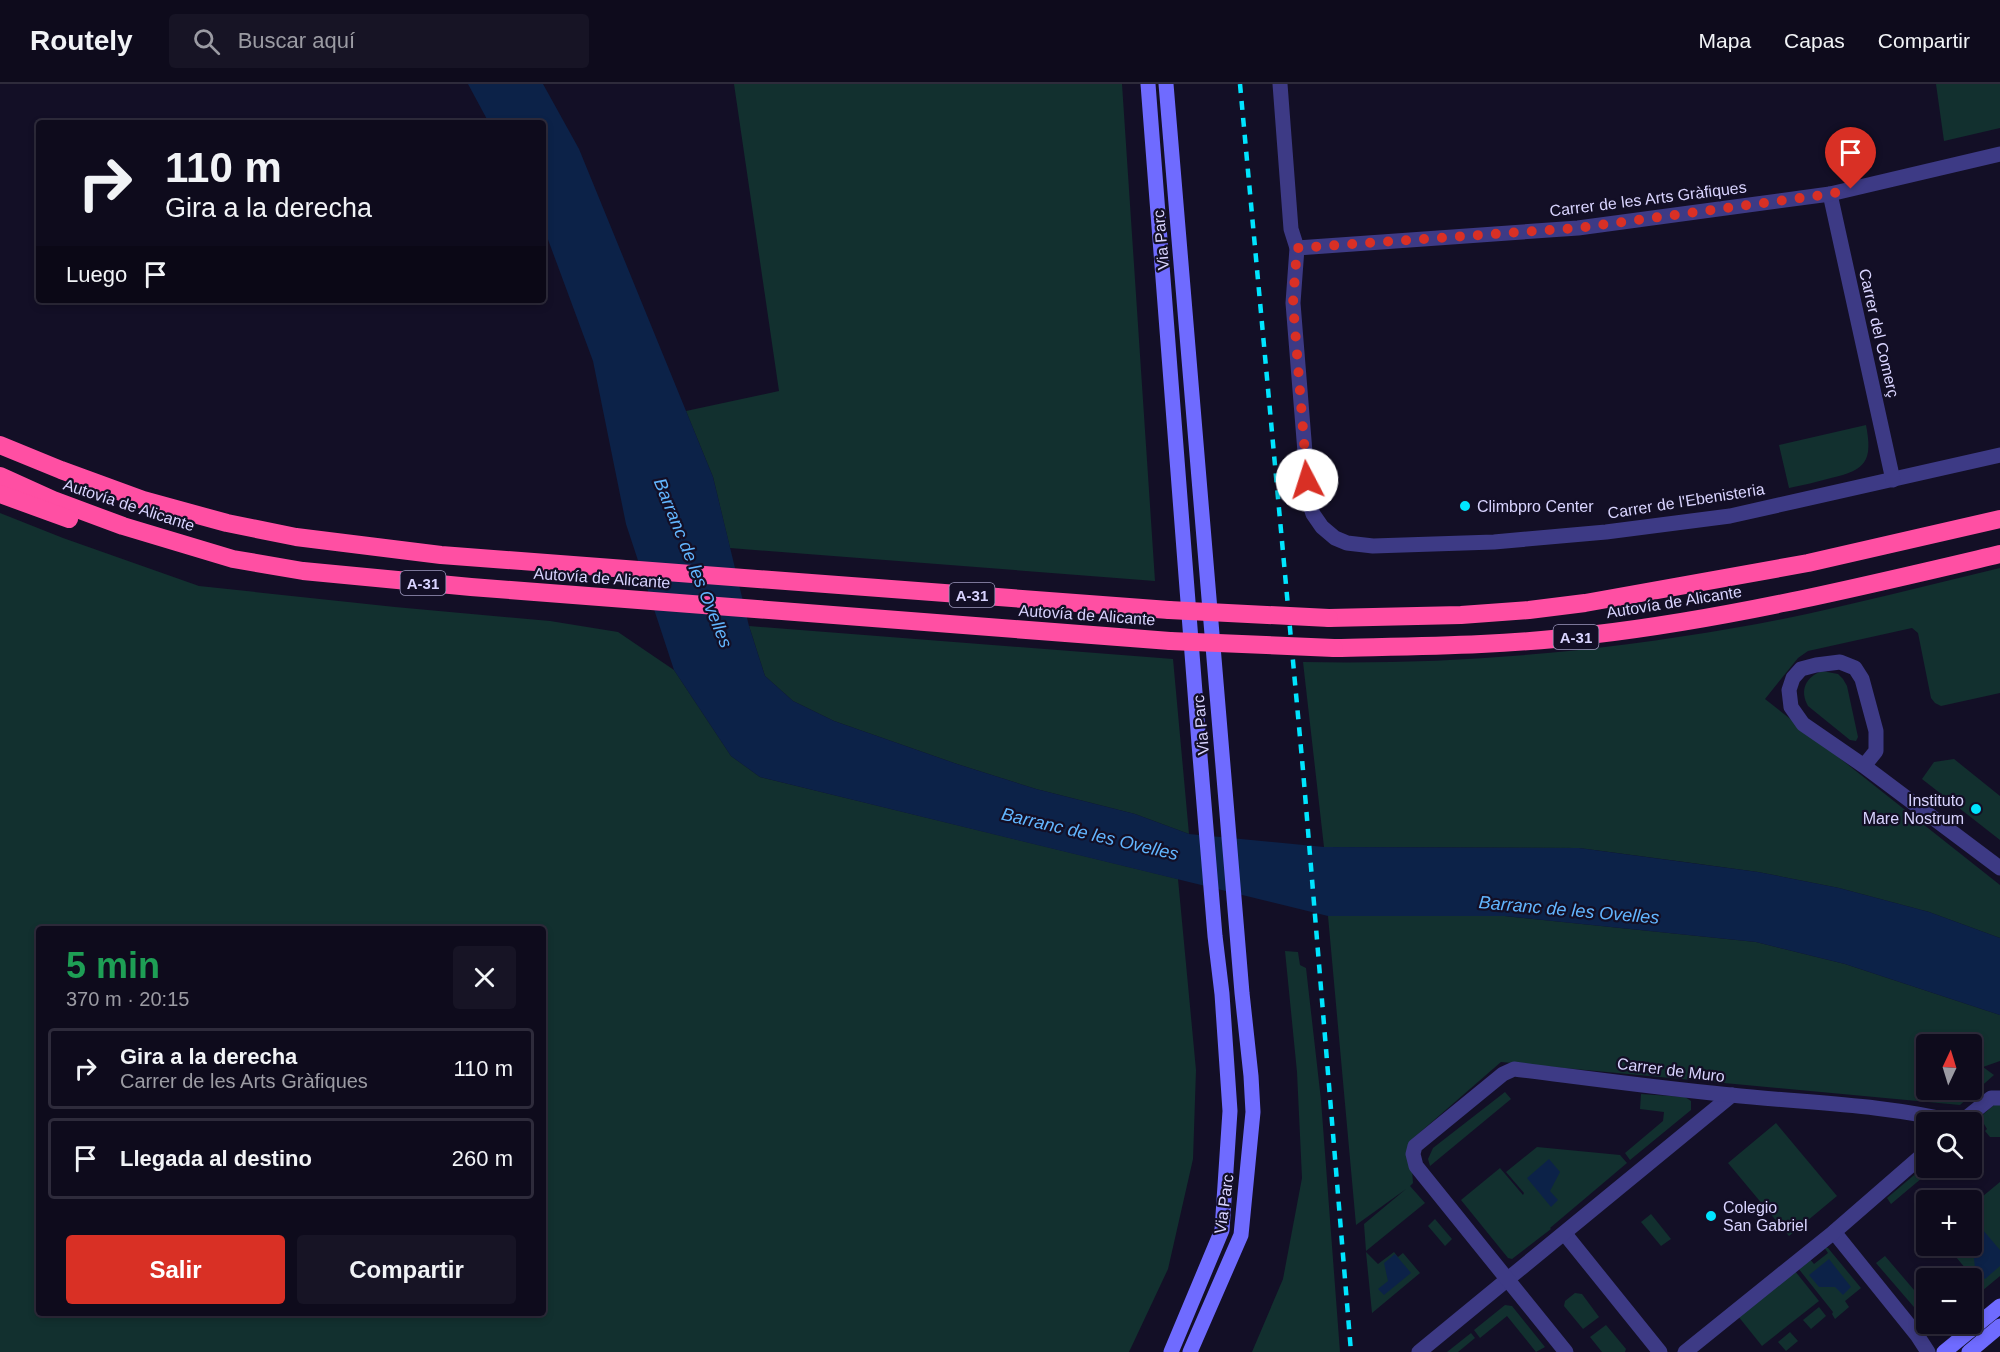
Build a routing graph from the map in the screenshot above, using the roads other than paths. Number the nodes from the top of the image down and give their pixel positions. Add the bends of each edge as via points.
1 (1148, 84) edge
2 (1166, 84) edge
3 (1280, 84) edge
4 (2000, 154) edge
5 (1830, 194) junction
6 (1297, 248) junction
7 (0, 445) edge
8 (2000, 455) edge
9 (0, 476) edge
10 (1893, 480) junction
11 (0, 494) edge
12 (2000, 519) edge
13 (2000, 555) edge
14 (233, 559) junction
15 (1864, 766) junction
16 (2000, 868) edge
17 (1732, 1095) junction
18 (2000, 1098) edge
19 (1916, 1112) edge
20 (1973, 1112) edge
21 (1916, 1161) edge
22 (1834, 1232) junction
23 (1565, 1233) junction
24 (1507, 1280) junction
25 (2000, 1306) edge
26 (2000, 1326) edge
27 (1171, 1352) edge
28 (1190, 1352) edge
29 (1419, 1352) edge
30 (1566, 1352) edge
31 (1660, 1352) edge
32 (1685, 1352) edge
33 (1928, 1352) edge
34 (1944, 1352) edge
35 (1969, 1352) edge

1 - 27 main road, Via Parc via 1230,1111 1222,1230
2 - 28 main road, Via Parc via 1253,1112 1241,1235
3 - 6 street via 1291,229
4 - 5 street, Carrer de les Arts Gràfiques
5 - 6 street, Carrer de les Arts Gràfiques via 1578,228
5 - 10 street, Carrer del Comerç
6 - 10 street, Carrer de l'Ebenisteria via 1293,303 1309,502 1322,527 1347,543 1373,546 1494,542 1606,532 1730,516
7 - 12 highway, Autovía de Alicante / A-31, bridge via 143,500 296,537 441,555 1169,610 1329,618 1461,615 1585,603 1808,563
8 - 10 street, Carrer de l'Ebenisteria
9 - 14 highway, Autovía de Alicante / A-31 via 123,526
11 - 14 highway via 183,556
13 - 14 highway, Autovía de Alicante / A-31, bridge via 1815,598 1587,636 1334,648 1170,640 614,598 303,571
15 - 15 street via 1876,751 1876,731 1862,679 1855,668 1840,662 1801,669 1789,690 1791,707 1803,724
15 - 16 street
17 - 19 street, Carrer de Muro
17 - 23 street
17 - 24 street, Carrer de Muro via 1514,1069 1415,1146 1416,1166
18 - 20 street via 1990,1098
21 - 22 street
22 - 32 street
22 - 33 street
23 - 24 street
23 - 31 street
24 - 29 street
24 - 30 street
25 - 34 main road
26 - 35 main road

